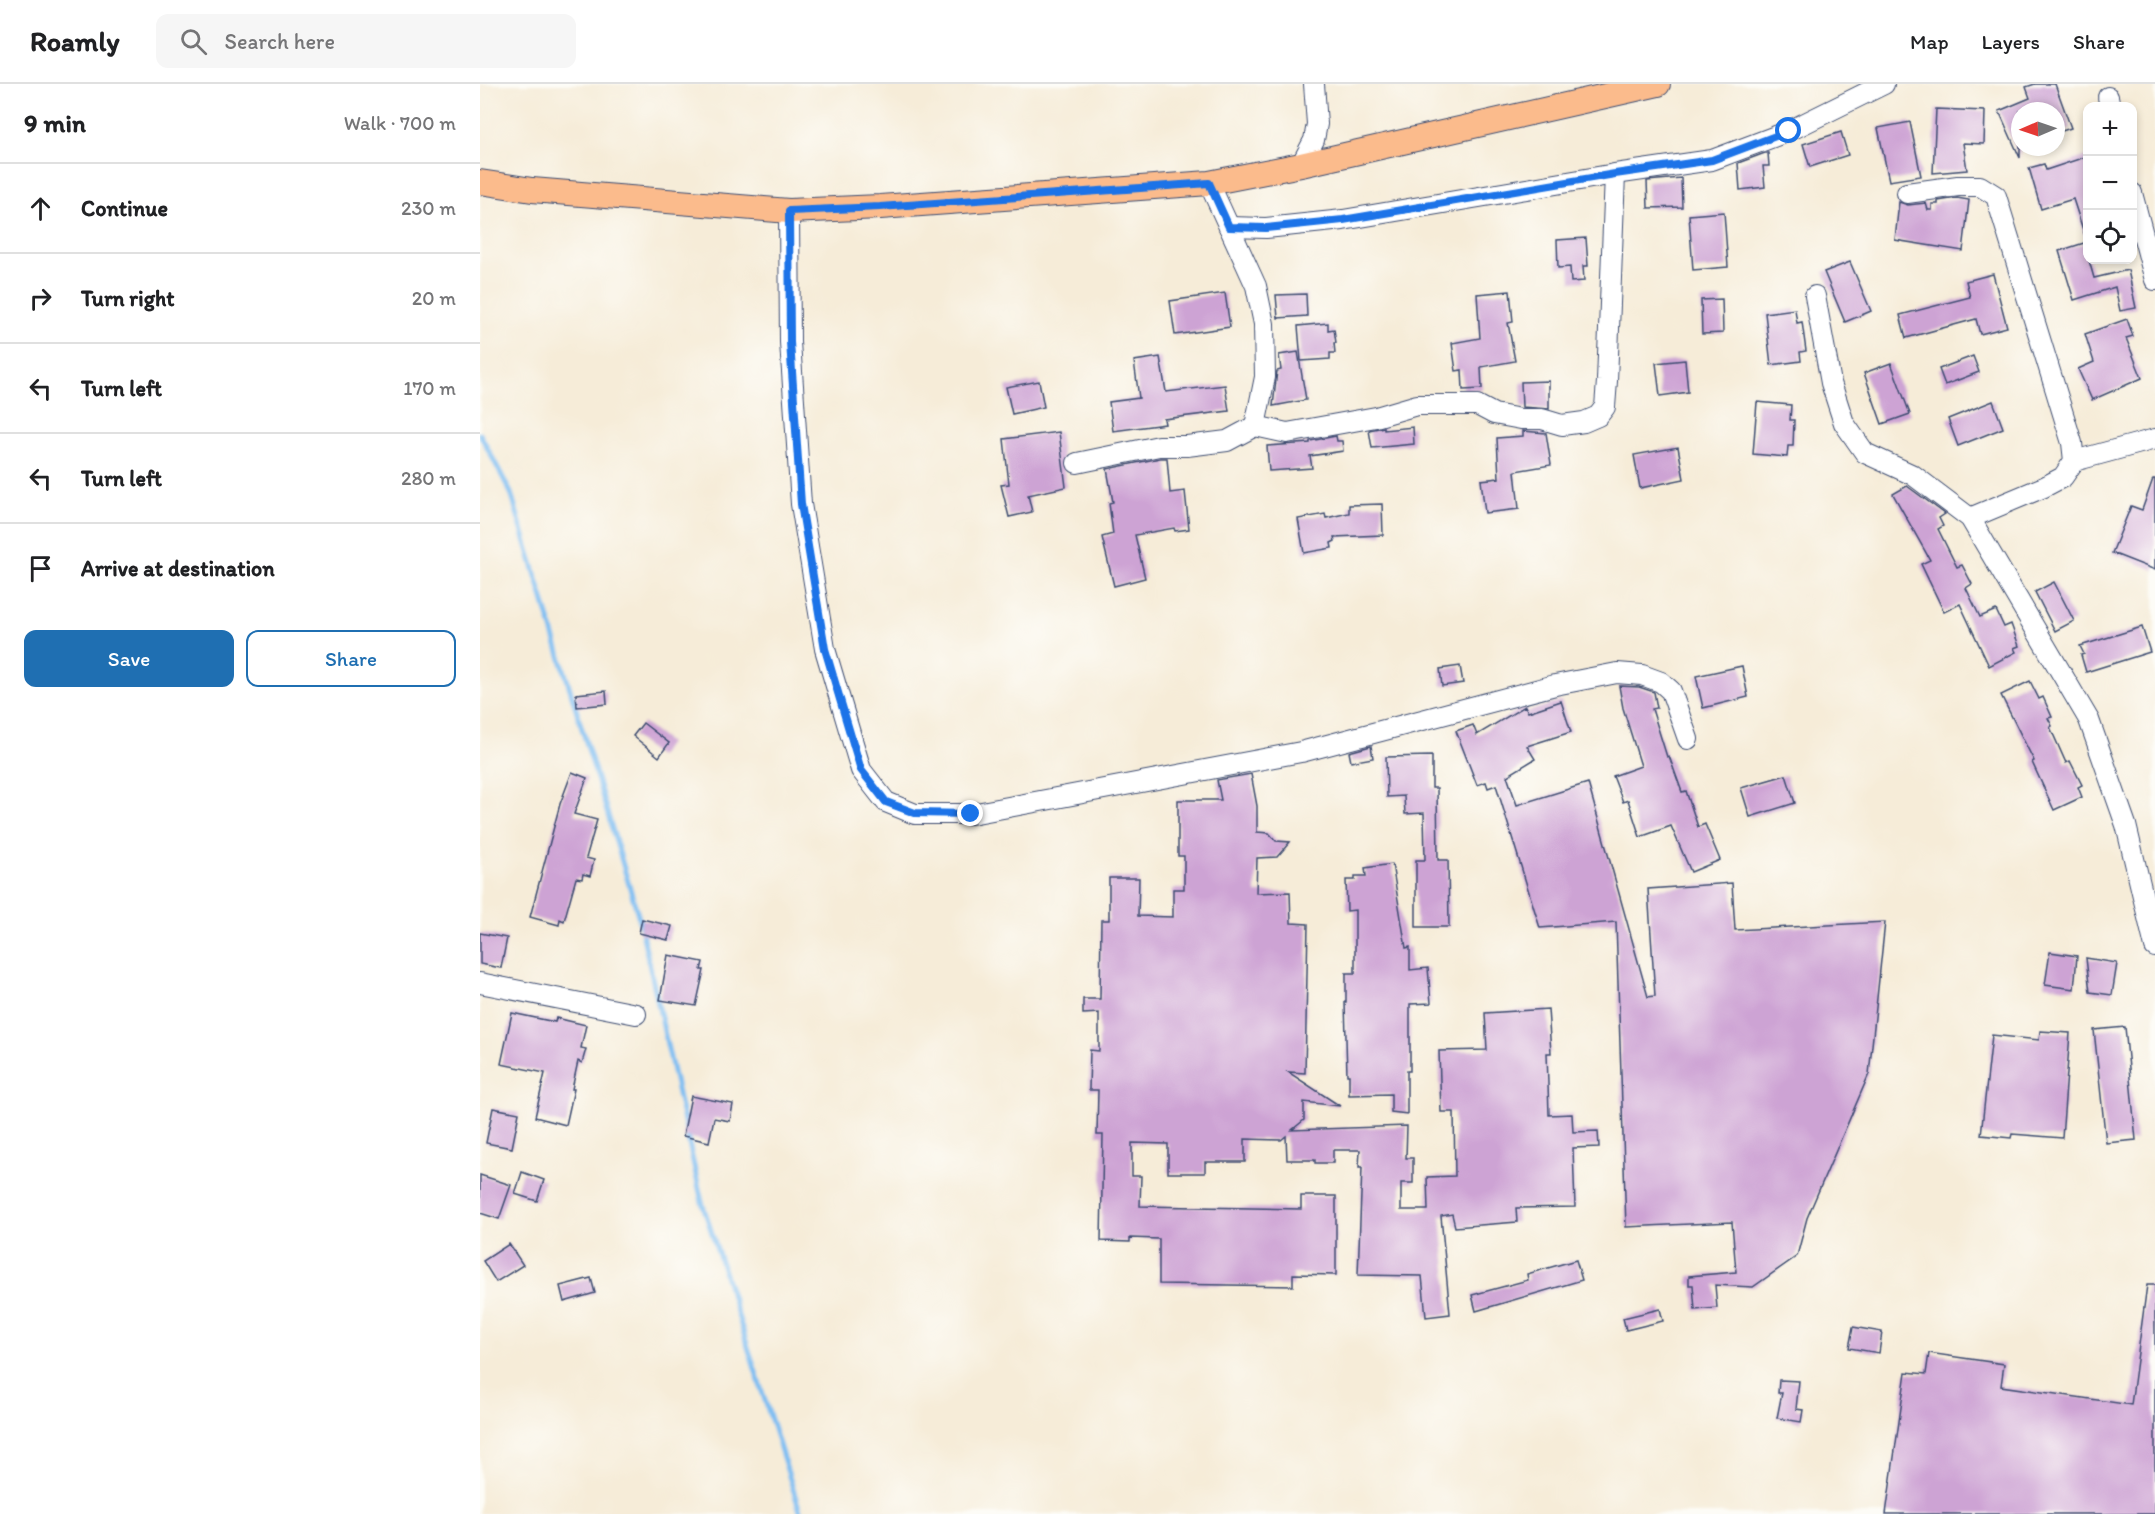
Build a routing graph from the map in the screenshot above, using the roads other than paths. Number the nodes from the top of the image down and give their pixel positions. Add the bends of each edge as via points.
1 (1314, 84) edge
2 (1658, 84) edge
3 (1884, 84) edge
4 (1300, 165) junction
5 (1615, 174) junction
6 (480, 182) edge
7 (1209, 183) junction
8 (1908, 193) dead end
9 (2137, 209) edge
10 (789, 211) junction
11 (1229, 227) junction
12 (2155, 280) edge
13 (1815, 296) dead end
14 (1256, 426) junction
15 (2155, 440) edge
16 (2074, 461) junction
17 (1077, 463) dead end
18 (1970, 518) junction
19 (1688, 739) dead end
20 (2155, 947) edge
21 (480, 983) edge
22 (636, 1014) dead end

1 - 4 street via 1317,124 1314,140
2 - 4 main road
3 - 5 street via 1789,131 1712,160
4 - 7 main road
5 - 11 street via 1343,220 1266,228
5 - 14 street via 1607,381 1605,407 1598,416 1562,425 1494,414 1477,405 1417,405 1308,430 1287,432
6 - 10 main road via 532,190
7 - 10 main road
7 - 11 street
8 - 16 street via 1980,186 1996,196 2072,443
9 - 12 street
10 - 19 street via 790,342 801,504 825,649 861,770 886,802 915,813 971,814 1301,752 1555,685 1617,673 1642,675 1661,682 1671,691
11 - 14 street via 1256,286 1264,324 1265,377
13 - 18 street via 1831,383 1844,423 1865,453 1913,475
14 - 17 street via 1227,441 1159,446
15 - 16 street
16 - 18 street via 2063,477 2054,482
18 - 20 street via 2089,720 2126,825
21 - 22 street

